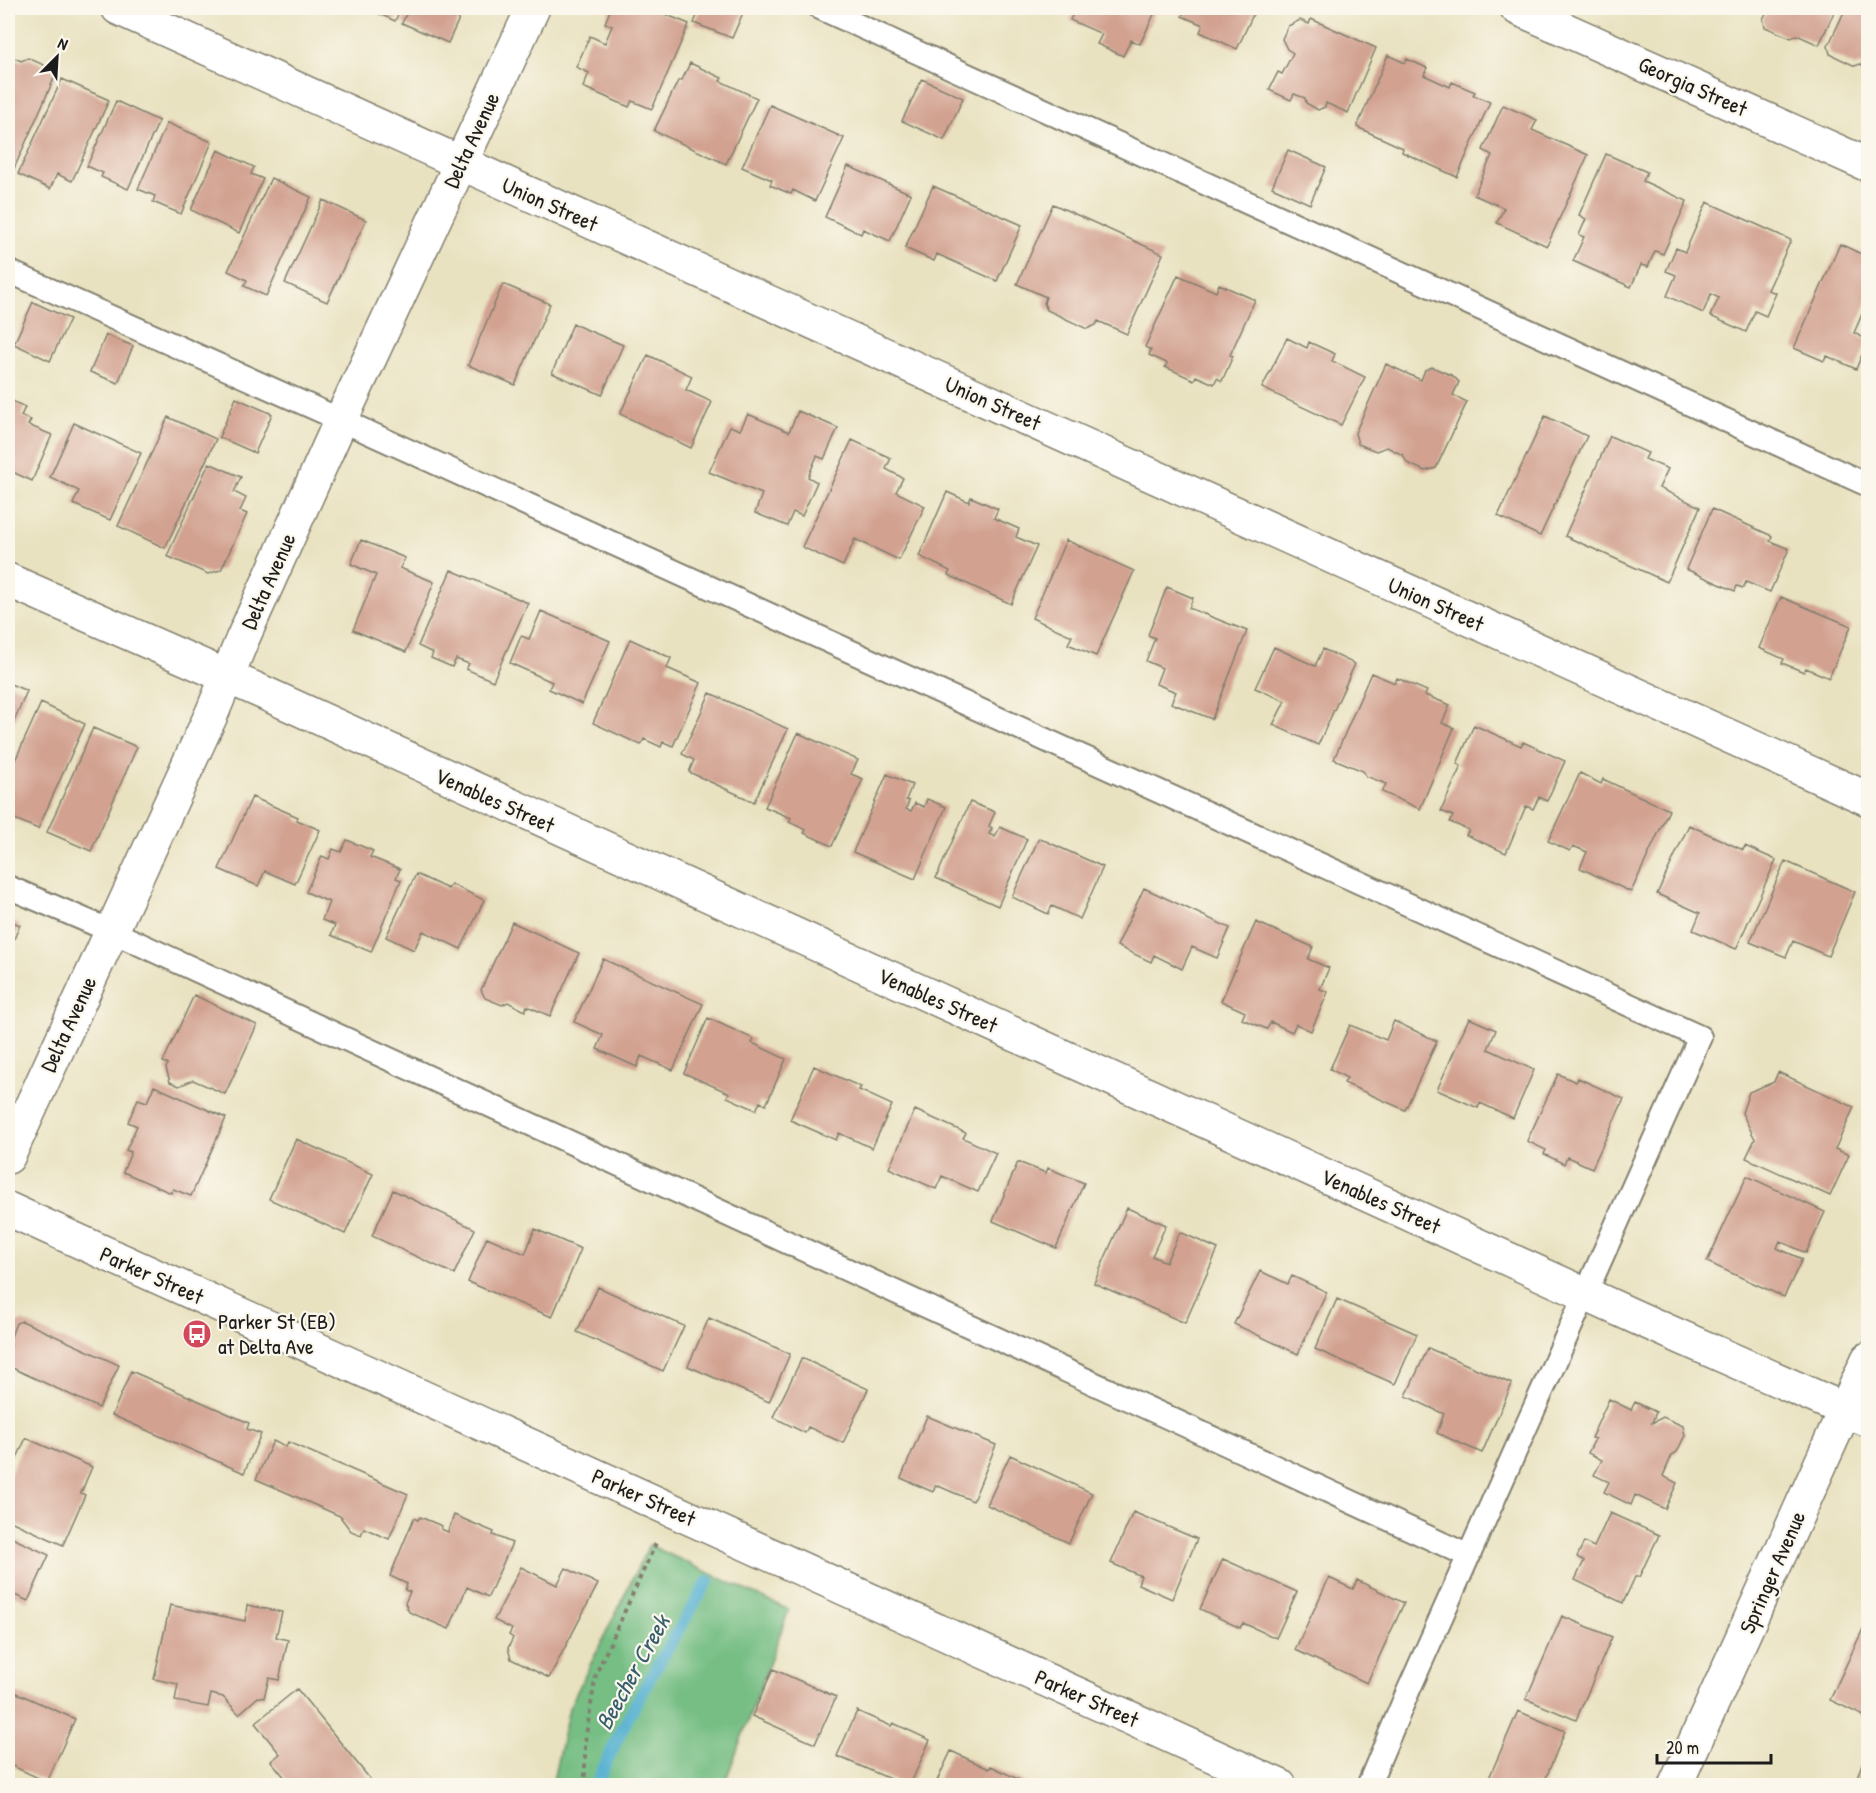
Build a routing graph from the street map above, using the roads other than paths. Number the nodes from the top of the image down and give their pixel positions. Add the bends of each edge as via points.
1 (118, 8) edge
2 (533, 8) edge
3 (820, 8) edge
4 (1517, 8) edge
5 (460, 163) junction
6 (1869, 165) edge
7 (8, 271) edge
8 (341, 420) junction
9 (1869, 485) edge
10 (8, 580) edge
11 (226, 678) junction
12 (1869, 799) edge
13 (8, 887) edge
14 (111, 931) junction
15 (8, 1157) edge
16 (8, 1209) edge
17 (1586, 1294) junction
18 (1869, 1359) edge
19 (1857, 1415) edge
20 (1469, 1556) junction
21 (1280, 1785) edge
22 (1368, 1785) edge
23 (1675, 1785) edge

1 - 5 street, Union Street
2 - 5 street, Delta Avenue
3 - 9 lane
4 - 6 street, Georgia Street
5 - 8 street, Delta Avenue
5 - 12 street, Union Street
7 - 8 lane
8 - 11 street, Delta Avenue
8 - 17 lane via 1700,1037
10 - 11 street, Venables Street
11 - 14 street, Delta Avenue
11 - 17 street, Venables Street
13 - 14 lane
14 - 15 street, Delta Avenue
14 - 20 lane
16 - 21 street, Parker Street
17 - 19 street, Venables Street
17 - 20 lane
18 - 19 street, Springer Avenue
19 - 23 street, Springer Avenue
20 - 22 lane

